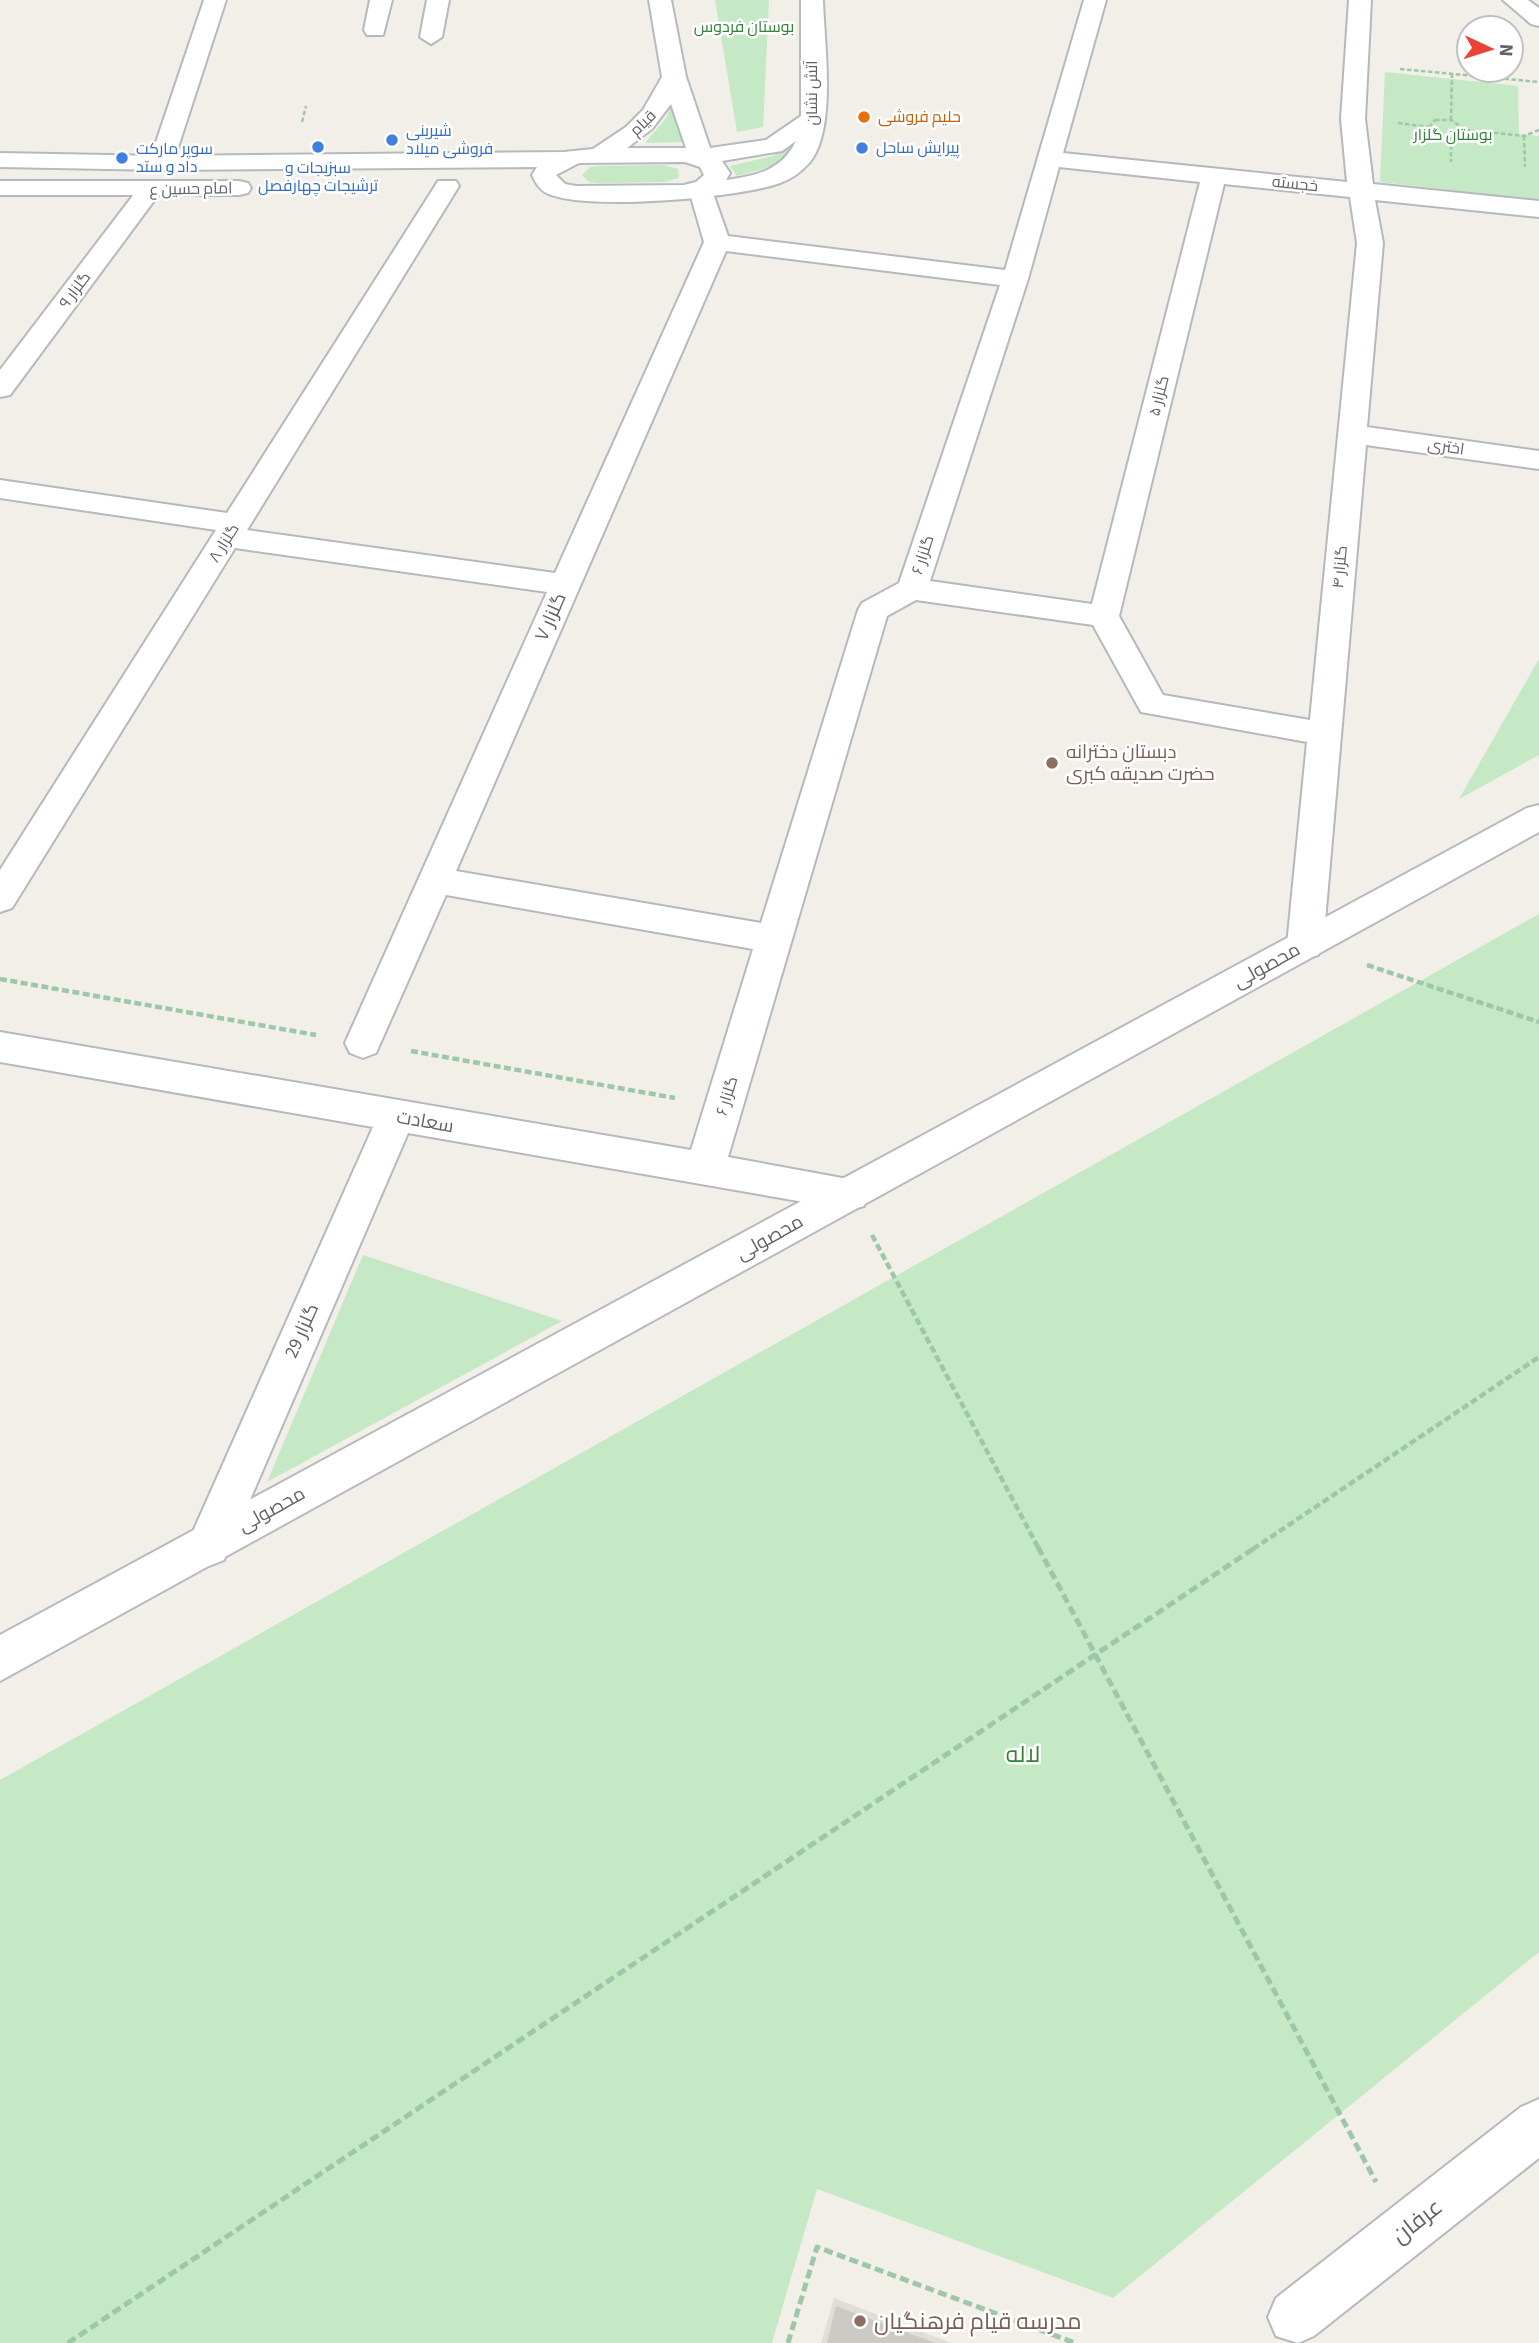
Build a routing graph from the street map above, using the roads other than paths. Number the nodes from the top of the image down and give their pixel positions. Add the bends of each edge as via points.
1 (215, 0) edge
2 (381, 0) edge
3 (438, 0) edge
4 (660, 0) edge
5 (812, 0) edge
6 (1095, 0) edge
7 (1360, 0) edge
8 (1514, 0) edge
9 (1539, 19) edge
10 (374, 30) dead end
11 (430, 37) dead end
12 (674, 77) junction
13 (813, 119) junction
14 (598, 156) junction
15 (701, 157) junction
16 (563, 159) junction
17 (1051, 159) junction
18 (0, 160) edge
19 (161, 163) junction
20 (1214, 176) junction
21 (447, 186) dead end
22 (524, 186) dead end
23 (550, 186) junction
24 (0, 188) edge
25 (259, 188) dead end
26 (150, 190) junction
27 (701, 190) junction
28 (1363, 190) junction
29 (1539, 209) edge
30 (717, 242) junction
31 (1015, 279) junction
32 (0, 389) edge
33 (1352, 434) junction
34 (1539, 460) edge
35 (0, 489) edge
36 (231, 530) junction
37 (566, 585) junction
38 (912, 589) junction
39 (1104, 616) junction
40 (1325, 734) junction
41 (1539, 817) edge
42 (436, 880) junction
43 (0, 899) edge
44 (774, 939) junction
45 (1305, 945) junction
46 (363, 1043) dead end
47 (2, 1051) edge
48 (396, 1118) junction
49 (705, 1169) junction
50 (850, 1194) junction
51 (209, 1545) junction
52 (0, 1659) edge
53 (1539, 2125) edge
54 (1295, 2317) dead end

1 - 19 street
2 - 10 street
3 - 11 street
4 - 12 street, قیام
5 - 13 street, آتش نشان
6 - 17 street, گلزار ۶
7 - 28 street via 1354,64 1355,154
8 - 9 street
12 - 14 street, قیام via 657,111 636,133
12 - 15 street, قیام
13 - 15 street, امام حسین ع via 773,146
13 - 27 street, آتش نشان via 803,157 781,175
14 - 15 street, امام حسین ع
14 - 16 street, امام حسین ع
15 - 27 street, قیام via 718,173 714,183
16 - 19 street, امام حسین ع
16 - 23 street via 544,175
17 - 20 street, خجسته
17 - 31 street, گلزار ۶
18 - 19 street, امام حسین ع
20 - 28 street, خجسته
20 - 39 street, گلزار ۵
21 - 36 street, گلزار ۸
22 - 23 street
23 - 27 street, آتش نشان via 576,193
24 - 26 street, امام حسین ع
25 - 26 street, امام حسین ع
26 - 32 street, گلزار ۹
27 - 30 street
28 - 29 street, خجسته
28 - 33 street, گلزار ۴ via 1370,243
30 - 31 street
30 - 37 street, گلزار ۷
31 - 38 street, گلزار ۶
33 - 34 street, اختری
33 - 40 street, گلزار ۴
35 - 36 street
36 - 37 street
36 - 43 street, گلزار ۸
37 - 42 street, گلزار ۷
38 - 39 street
38 - 44 street, گلزار ۶ via 873,610
39 - 40 street via 1152,704
40 - 45 street, گلزار ۴
41 - 45 street, محصولی
42 - 44 street
42 - 46 street, گلزار ۷
44 - 49 street, گلزار ۶
45 - 50 street, محصولی
47 - 48 street, سعادت
48 - 49 street, سعادت
48 - 51 street, گلزار 29
49 - 50 street, سعادت
50 - 51 street, محصولی
51 - 52 street, محصولی
53 - 54 street, عرفان

